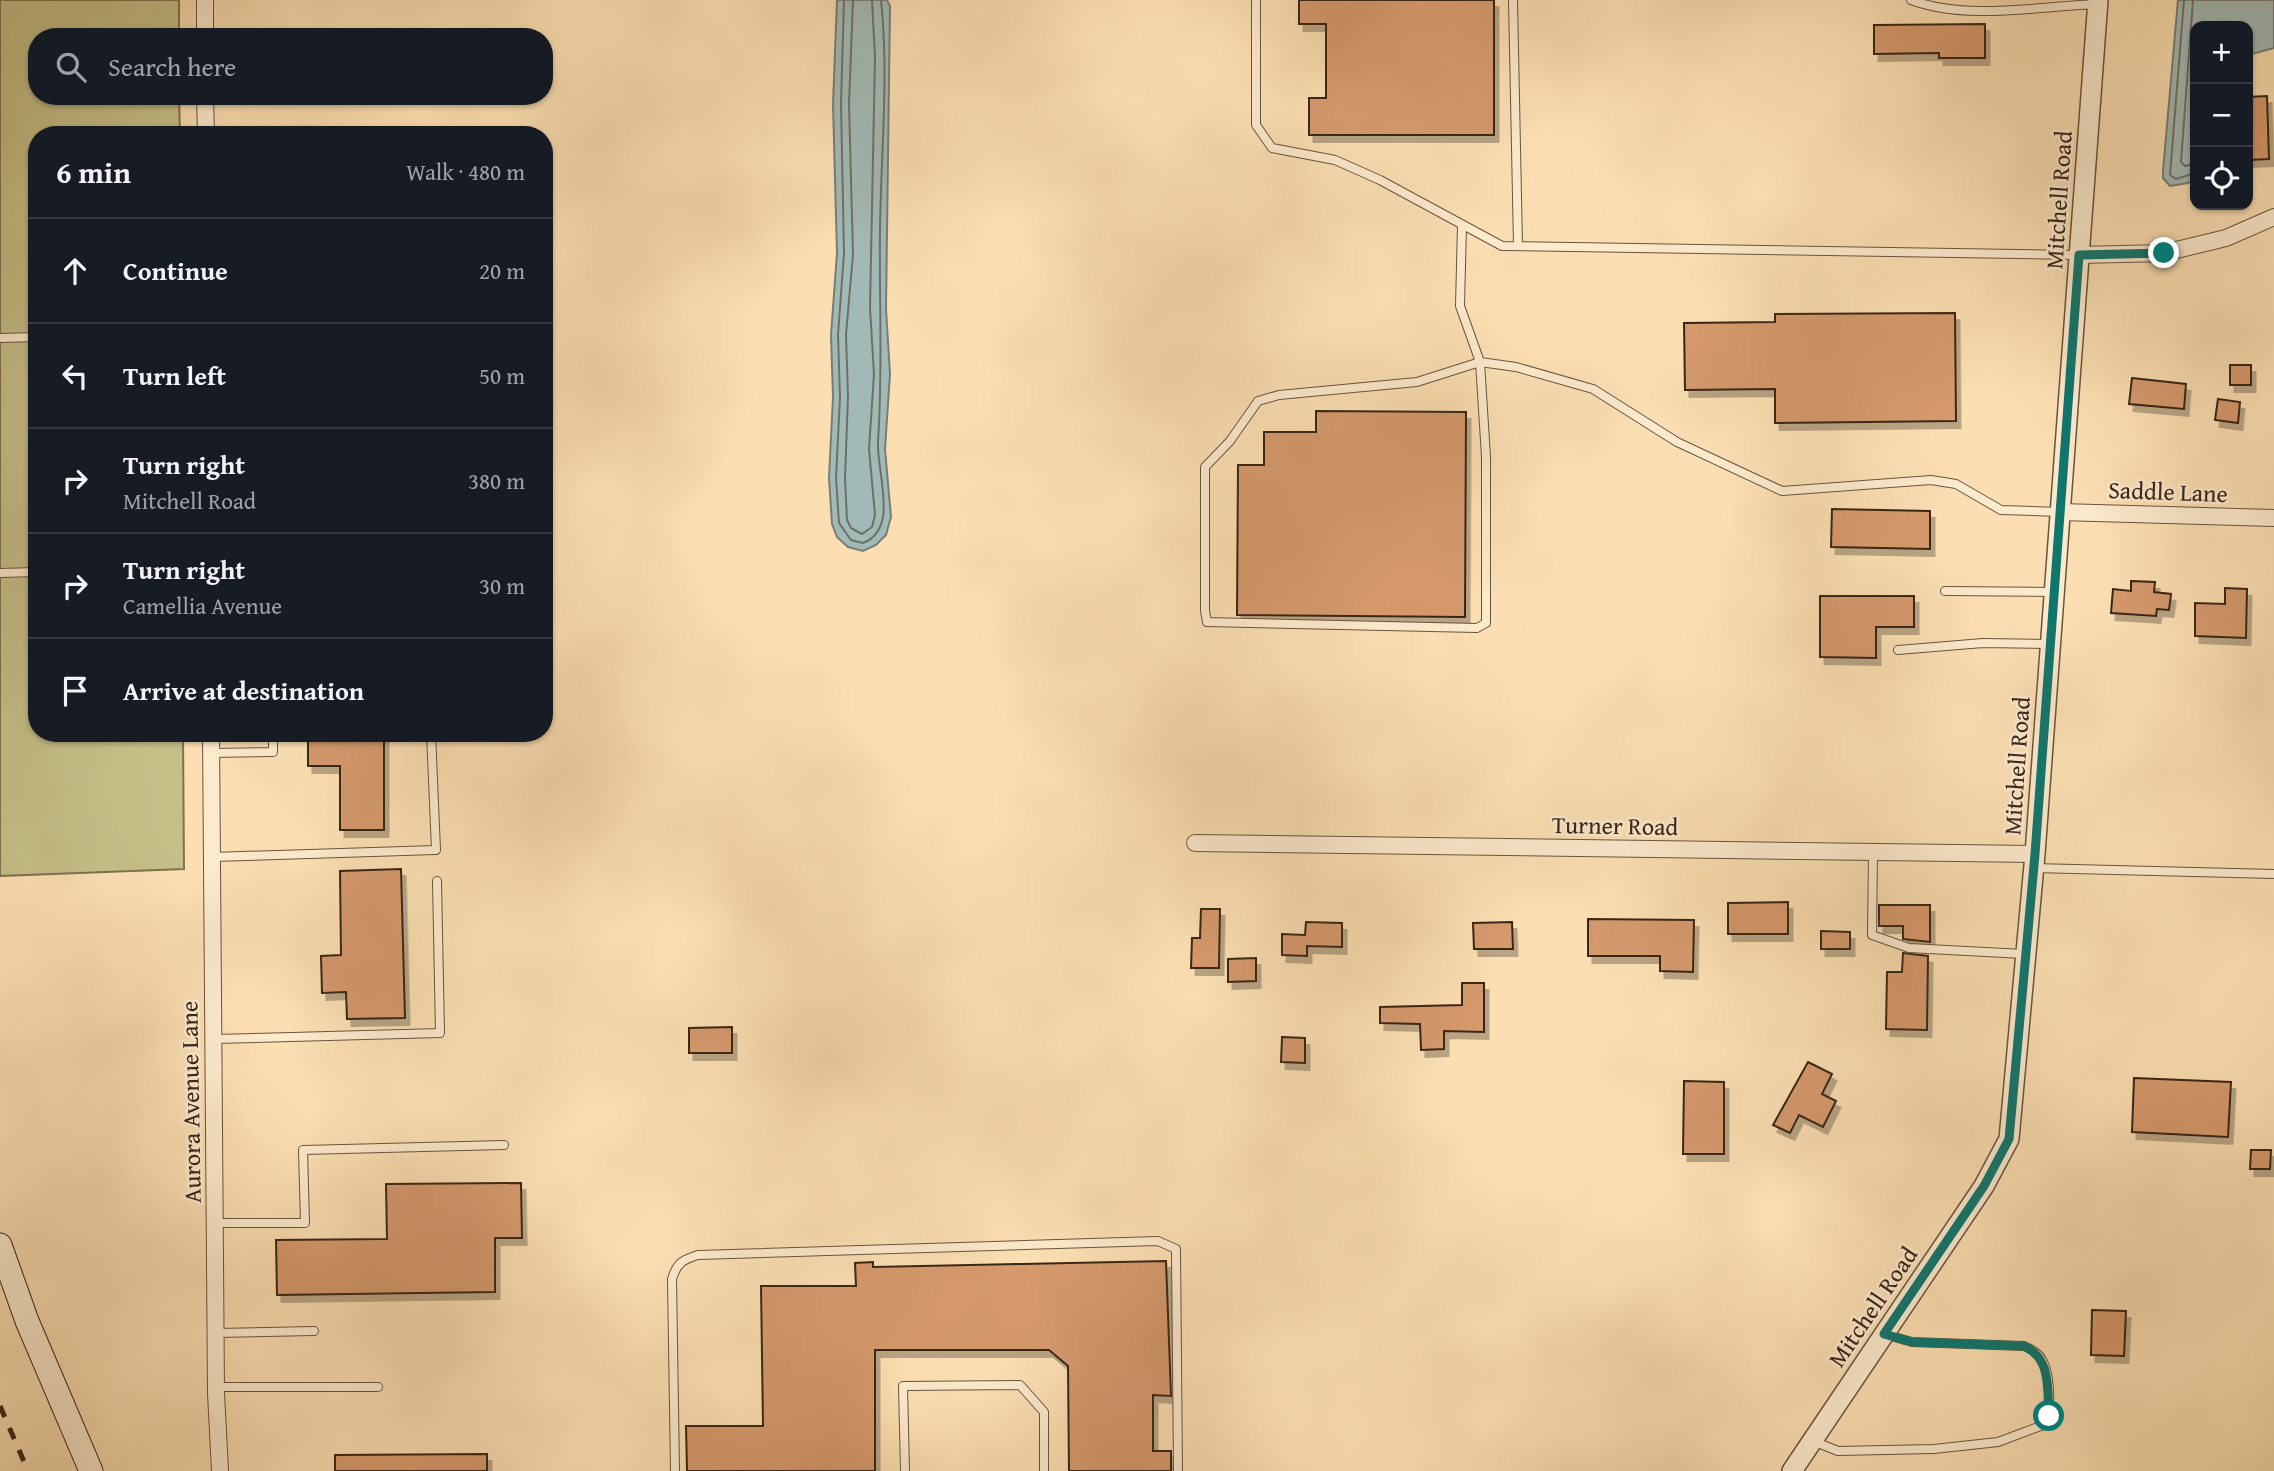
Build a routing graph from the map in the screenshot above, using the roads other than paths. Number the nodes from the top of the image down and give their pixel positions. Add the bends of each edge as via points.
1 (205, 0) edge
2 (1256, 0) edge
3 (1513, 0) edge
4 (1912, 0) edge
5 (2098, 2) edge
6 (205, 28) edge
7 (205, 105) edge
8 (206, 126) edge
9 (2274, 217) edge
10 (1462, 225) junction
11 (1518, 246) junction
12 (2079, 255) junction
13 (28, 337) edge
14 (0, 338) edge
15 (1480, 362) junction
16 (2060, 512) junction
17 (2274, 518) edge
18 (28, 572) edge
19 (0, 573) edge
20 (1945, 590) dead end
21 (2054, 592) junction
22 (2049, 643) junction
23 (1898, 650) dead end
24 (211, 742) edge
25 (273, 742) edge
26 (431, 742) edge
27 (211, 753) junction
28 (1195, 843) dead end
29 (1872, 852) junction
30 (212, 857) junction
31 (2035, 861) junction
32 (2274, 874) edge
33 (438, 881) dead end
34 (2026, 954) junction
35 (214, 1039) junction
36 (504, 1145) dead end
37 (215, 1223) junction
38 (0, 1245) edge
39 (314, 1331) dead end
40 (216, 1333) junction
41 (1884, 1334) junction
42 (216, 1387) junction
43 (378, 1387) dead end
44 (1812, 1441) junction
45 (92, 1471) edge
46 (220, 1471) edge
47 (675, 1471) edge
48 (905, 1471) edge
49 (1044, 1471) edge
50 (1178, 1471) edge
51 (1792, 1471) edge

1 - 6 street
2 - 10 lane via 1256,125 1272,148 1335,160
3 - 11 lane
4 - 5 lane via 2008,11
5 - 12 street, Mitchell Road
7 - 8 street
9 - 12 street via 2226,238 2164,253
10 - 11 lane via 1502,246
10 - 15 lane via 1460,306
11 - 12 lane
12 - 16 street, Mitchell Road
13 - 14 lane
15 - 15 lane via 1487,620 1477,628 1207,622 1205,467 1258,401 1417,382
15 - 16 lane via 1516,367 1593,389 1677,442 1782,491 1931,480 1956,484 2001,510
16 - 17 street, Saddle Lane
16 - 21 street, Mitchell Road
18 - 19 lane
20 - 21 lane
21 - 22 street, Mitchell Road
22 - 23 lane
22 - 31 street, Mitchell Road
24 - 27 street, Aurora Avenue Lane
25 - 27 lane via 273,752
26 - 30 lane via 436,849
27 - 30 street, Aurora Avenue Lane
28 - 29 street, Turner Road
29 - 31 street, Turner Road
29 - 34 lane via 1872,935 1909,948
30 - 35 street, Aurora Avenue Lane
31 - 32 lane
31 - 34 street, Mitchell Road
33 - 35 lane via 440,1032
34 - 41 street, Mitchell Road via 2009,1139 1984,1186
35 - 37 street, Aurora Avenue Lane
36 - 37 lane via 303,1150 305,1223
37 - 40 street, Aurora Avenue Lane
38 - 45 main road via 27,1321
39 - 40 lane
40 - 42 street, Aurora Avenue Lane
41 - 44 street, Mitchell Road
41 - 44 lane via 1912,1342 2024,1346 2037,1352 2045,1365 2046,1424 1998,1443 1934,1449 1838,1451
42 - 43 lane
42 - 46 street, Aurora Avenue Lane
44 - 51 street, Mitchell Road
47 - 50 lane via 672,1279 685,1259 712,1254 1158,1241 1176,1249
48 - 49 lane via 903,1386 1020,1384 1044,1412

